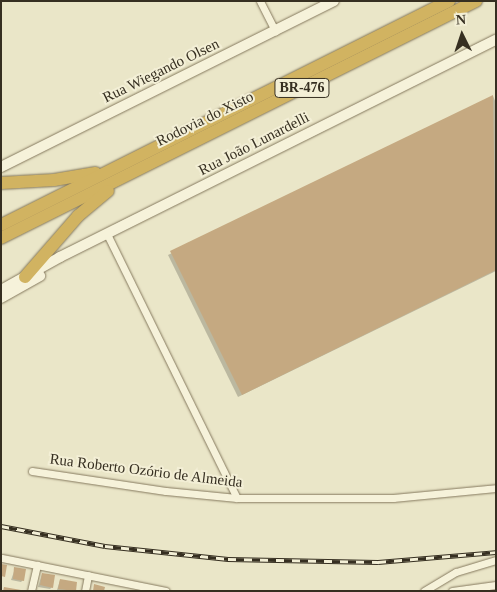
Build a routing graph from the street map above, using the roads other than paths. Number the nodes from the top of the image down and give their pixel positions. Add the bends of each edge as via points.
1 (260, 1) edge
2 (334, 1) edge
3 (449, 1) edge
4 (476, 1) edge
5 (275, 31) junction
6 (496, 40) edge
7 (1, 167) edge
8 (125, 170) junction
9 (1, 184) edge
10 (1, 225) edge
11 (107, 234) junction
12 (1, 238) edge
13 (26, 280) junction
14 (1, 290) edge
15 (1, 298) edge
16 (32, 471) dead end
17 (496, 488) edge
18 (237, 498) junction
19 (2, 558) edge
20 (496, 560) edge
21 (37, 565) junction
22 (88, 575) junction
23 (492, 587) edge
24 (141, 588) edge
25 (31, 591) edge
26 (85, 591) edge
27 (166, 591) edge
28 (424, 591) edge
29 (452, 591) edge

1 - 5 street
2 - 5 street, Rua Wiegando Olsen
3 - 8 highway, Rodovia do Xisto / BR-476
4 - 8 highway, Rodovia do Xisto / BR-476
5 - 7 street, Rua Wiegando Olsen
6 - 11 street, Rua João Lunardelli
8 - 9 highway
8 - 10 highway, Rodovia do Xisto / BR-476
8 - 12 highway, Rodovia do Xisto / BR-476
8 - 13 highway via 84,210
11 - 13 street, Rua João Lunardelli
11 - 18 street
13 - 14 street, Rua João Lunardelli
13 - 15 street, Rua João Lunardelli
16 - 18 street, Rua Roberto Ozório de Almeida
17 - 18 street, Rua Roberto Ozório de Almeida via 393,498
19 - 21 street
20 - 28 street via 456,572
21 - 22 street
21 - 25 street
22 - 24 street
22 - 26 street
23 - 29 street
24 - 27 street

